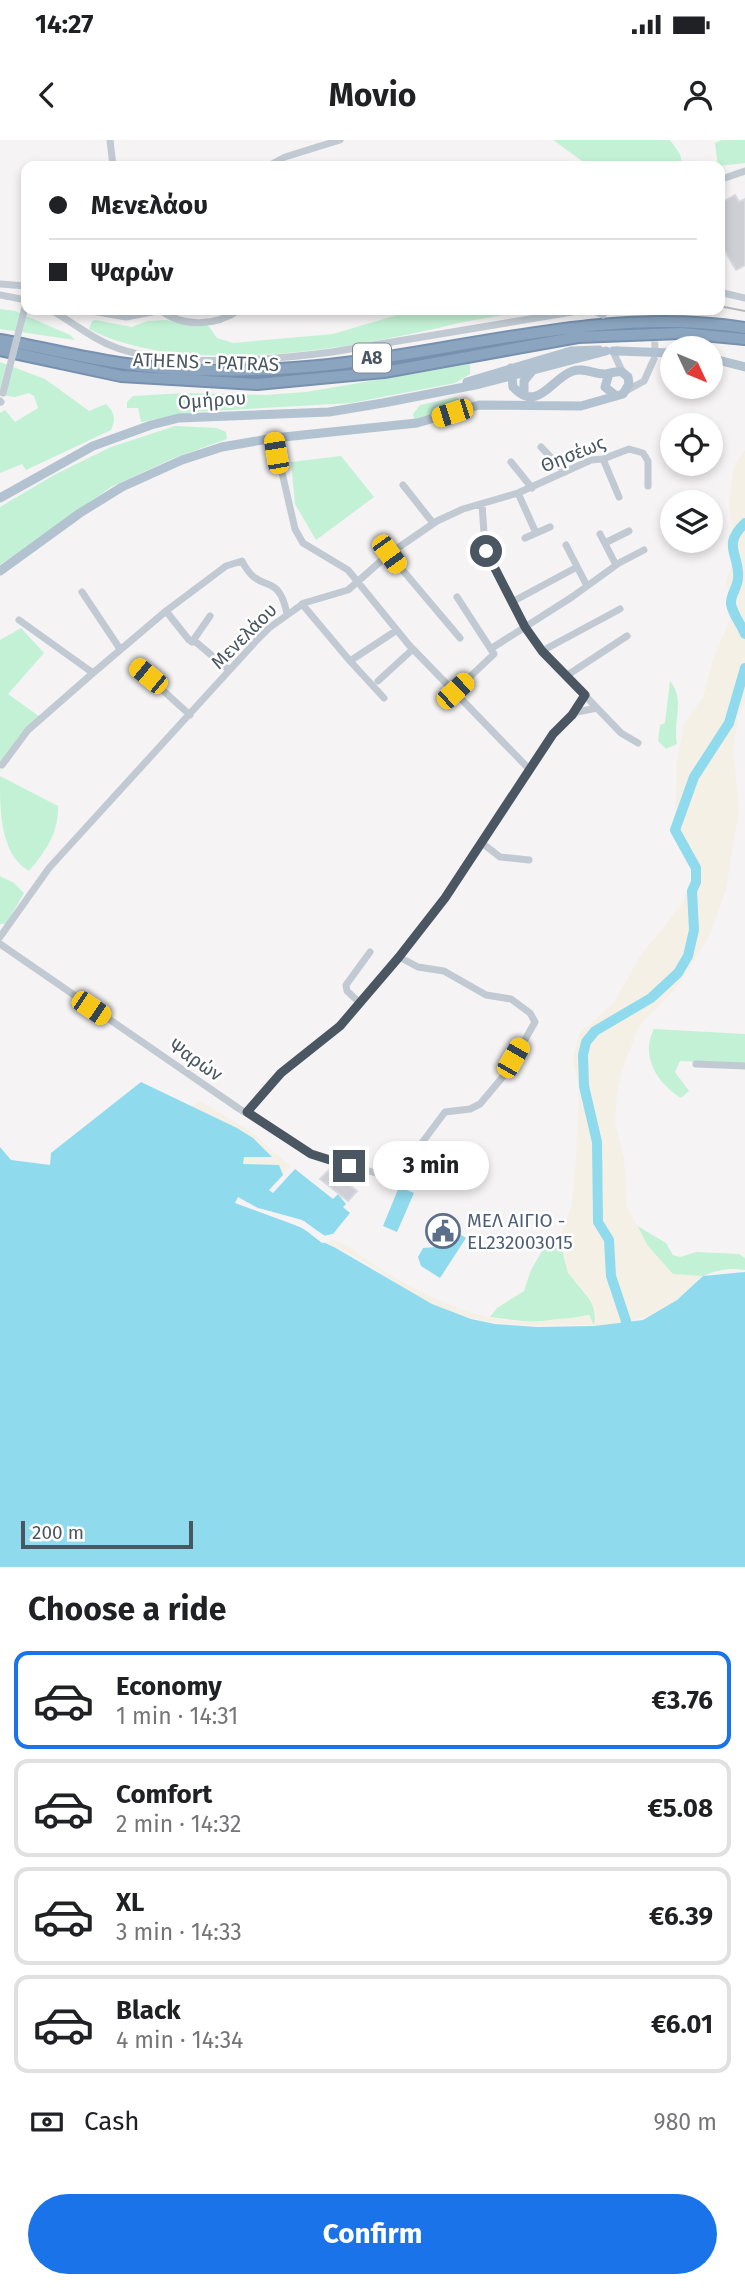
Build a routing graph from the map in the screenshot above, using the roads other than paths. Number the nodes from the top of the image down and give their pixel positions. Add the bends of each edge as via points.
1 (110, 140) edge
2 (340, 140) edge
3 (112, 161) edge
4 (277, 161) edge
5 (745, 171) edge
6 (725, 178) edge
7 (0, 284) edge
8 (21, 286) edge
9 (725, 293) edge
10 (0, 295) edge
11 (745, 298) edge
12 (21, 300) edge
13 (22, 315) edge
14 (59, 315) edge
15 (170, 315) edge
16 (231, 315) edge
17 (554, 315) edge
18 (745, 328) edge
19 (745, 339) edge
20 (0, 340) edge
21 (613, 347) junction
22 (0, 350) edge
23 (660, 352) edge
24 (654, 359) tunnel mouth
25 (723, 361) edge
26 (745, 367) edge
27 (534, 369) junction
28 (513, 371) junction
29 (590, 372) junction
30 (610, 373) junction
31 (625, 374) junction
32 (649, 376) junction
33 (492, 381) junction
34 (605, 387) junction
35 (442, 391) junction
36 (626, 391) junction
37 (523, 393) junction
38 (615, 395) junction
39 (0, 402) edge
40 (596, 402) junction
41 (274, 438) junction
42 (541, 447) dead end
43 (603, 460) junction
44 (511, 462) dead end
45 (565, 472) junction
46 (403, 485) dead end
47 (649, 486) dead end
48 (532, 488) junction
49 (518, 493) junction
50 (619, 497) dead end
51 (0, 498) edge
52 (482, 504) junction
53 (433, 523) junction
54 (550, 527) dead end
55 (629, 531) dead end
56 (536, 533) junction
57 (600, 534) dead end
58 (525, 538) dead end
59 (605, 543) junction
60 (566, 545) dead end
61 (644, 550) dead end
62 (389, 554) junction
63 (616, 565) junction
64 (577, 567) junction
65 (0, 571) edge
66 (357, 581) junction
67 (587, 586) junction
68 (82, 592) dead end
69 (457, 597) dead end
70 (512, 602) junction
71 (302, 604) junction
72 (620, 609) dead end
73 (166, 611) junction
74 (287, 614) junction
75 (210, 617) dead end
76 (19, 620) dead end
77 (525, 627) junction
78 (397, 630) junction
79 (627, 636) dead end
80 (460, 638) dead end
81 (192, 642) junction
82 (492, 648) junction
83 (120, 649) junction
84 (413, 649) junction
85 (542, 651) junction
86 (350, 661) junction
87 (136, 666) dead end
88 (229, 670) junction
89 (93, 673) junction
90 (566, 676) junction
91 (378, 681) dead end
92 (455, 691) junction
93 (585, 695) junction
94 (384, 698) dead end
95 (597, 708) junction
96 (190, 715) junction
97 (572, 715) junction
98 (638, 743) dead end
99 (2, 765) dead end
100 (529, 769) junction
101 (482, 843) junction
102 (529, 860) dead end
103 (0, 937) edge
104 (0, 944) edge
105 (370, 952) dead end
106 (399, 957) junction
107 (360, 1003) junction
108 (696, 1063) dead end
109 (745, 1066) edge
110 (247, 1112) junction

1 - 3 street
2 - 4 street
5 - 6 street
7 - 8 street
9 - 11 street
10 - 12 street
13 - 39 street, bridge
14 - 17 street via 128,351 242,359 332,352
15 - 16 street via 186,324
18 - 20 highway, ATHENS - PATRAS / Α8 via 683,323 576,325 407,354 256,370 122,364
19 - 22 highway, ATHENS - PATRAS / Α8 via 691,334 589,336 384,372 257,384 121,376
21 - 23 main road, Ομήρου
21 - 27 main road, Ομήρου
21 - 28 main road, Ομήρου via 571,351
24 - 32 street
25 - 26 main road
27 - 28 main road, Ομήρου
27 - 37 main road via 524,381
28 - 33 main road, Ομήρου
28 - 35 main road, Ομήρου
28 - 37 main road
29 - 30 main road
29 - 34 main road
29 - 37 main road via 573,371 539,396
30 - 31 main road
30 - 31 street via 615,356
30 - 34 main road
31 - 32 street via 637,379
31 - 36 main road
32 - 36 street
33 - 35 main road, Ομήρου
33 - 37 main road
34 - 38 main road
34 - 40 main road
35 - 51 main road, Ομήρου via 329,412 207,416 160,423 93,446
36 - 38 main road
38 - 40 main road
40 - 41 main road via 570,407 491,404 417,423
41 - 65 main road via 222,447 143,476 80,513
41 - 66 street via 300,540 345,567
42 - 45 street
43 - 45 street, Θησέως via 591,460
43 - 47 street, Θησέως via 629,450 643,453
43 - 50 street
44 - 48 street
45 - 48 street, Θησέως
46 - 53 street
48 - 49 street, Θησέως
49 - 52 street, Θησέως
49 - 56 street
52 - 53 street, Μενελάου
52 - 70 street via 484,545
53 - 62 street, Μενελάου
54 - 56 street
55 - 59 street
56 - 58 street
57 - 59 street
59 - 63 street
60 - 64 street
61 - 63 street
62 - 66 street, Μενελάου
62 - 80 street
63 - 67 street
64 - 67 street
64 - 70 street
66 - 71 street, Μενελάου via 343,592
66 - 78 street
67 - 77 street
68 - 83 street
69 - 82 street
70 - 77 street
71 - 74 street, Μενελάου
71 - 86 street
72 - 85 street
73 - 74 street via 226,566 242,561 254,579 281,591
73 - 81 street
73 - 83 street
74 - 88 street, Μενελάου
75 - 81 street
76 - 89 street
77 - 82 street
77 - 85 street
78 - 84 street
78 - 86 street
79 - 90 street
81 - 88 street
82 - 92 street via 493,656
83 - 89 street
84 - 91 street
84 - 92 street
85 - 90 street
86 - 94 street
87 - 96 street
88 - 96 street, Μενελάου
89 - 99 street via 28,730
90 - 93 street
92 - 100 street
93 - 95 street
93 - 97 street
95 - 97 street
95 - 98 street
96 - 103 street, Μενελάου via 49,869
97 - 100 street
100 - 101 street
101 - 102 street via 496,856
101 - 106 street
104 - 110 street, Ψαρών
105 - 107 street via 346,985
106 - 107 street
106 - 110 street, Ψαρών via 418,967 444,971 486,995 511,999 535,1022 506,1073 480,1104 445,1112 415,1152 386,1177 311,1154
107 - 110 street via 281,1073
108 - 109 street

